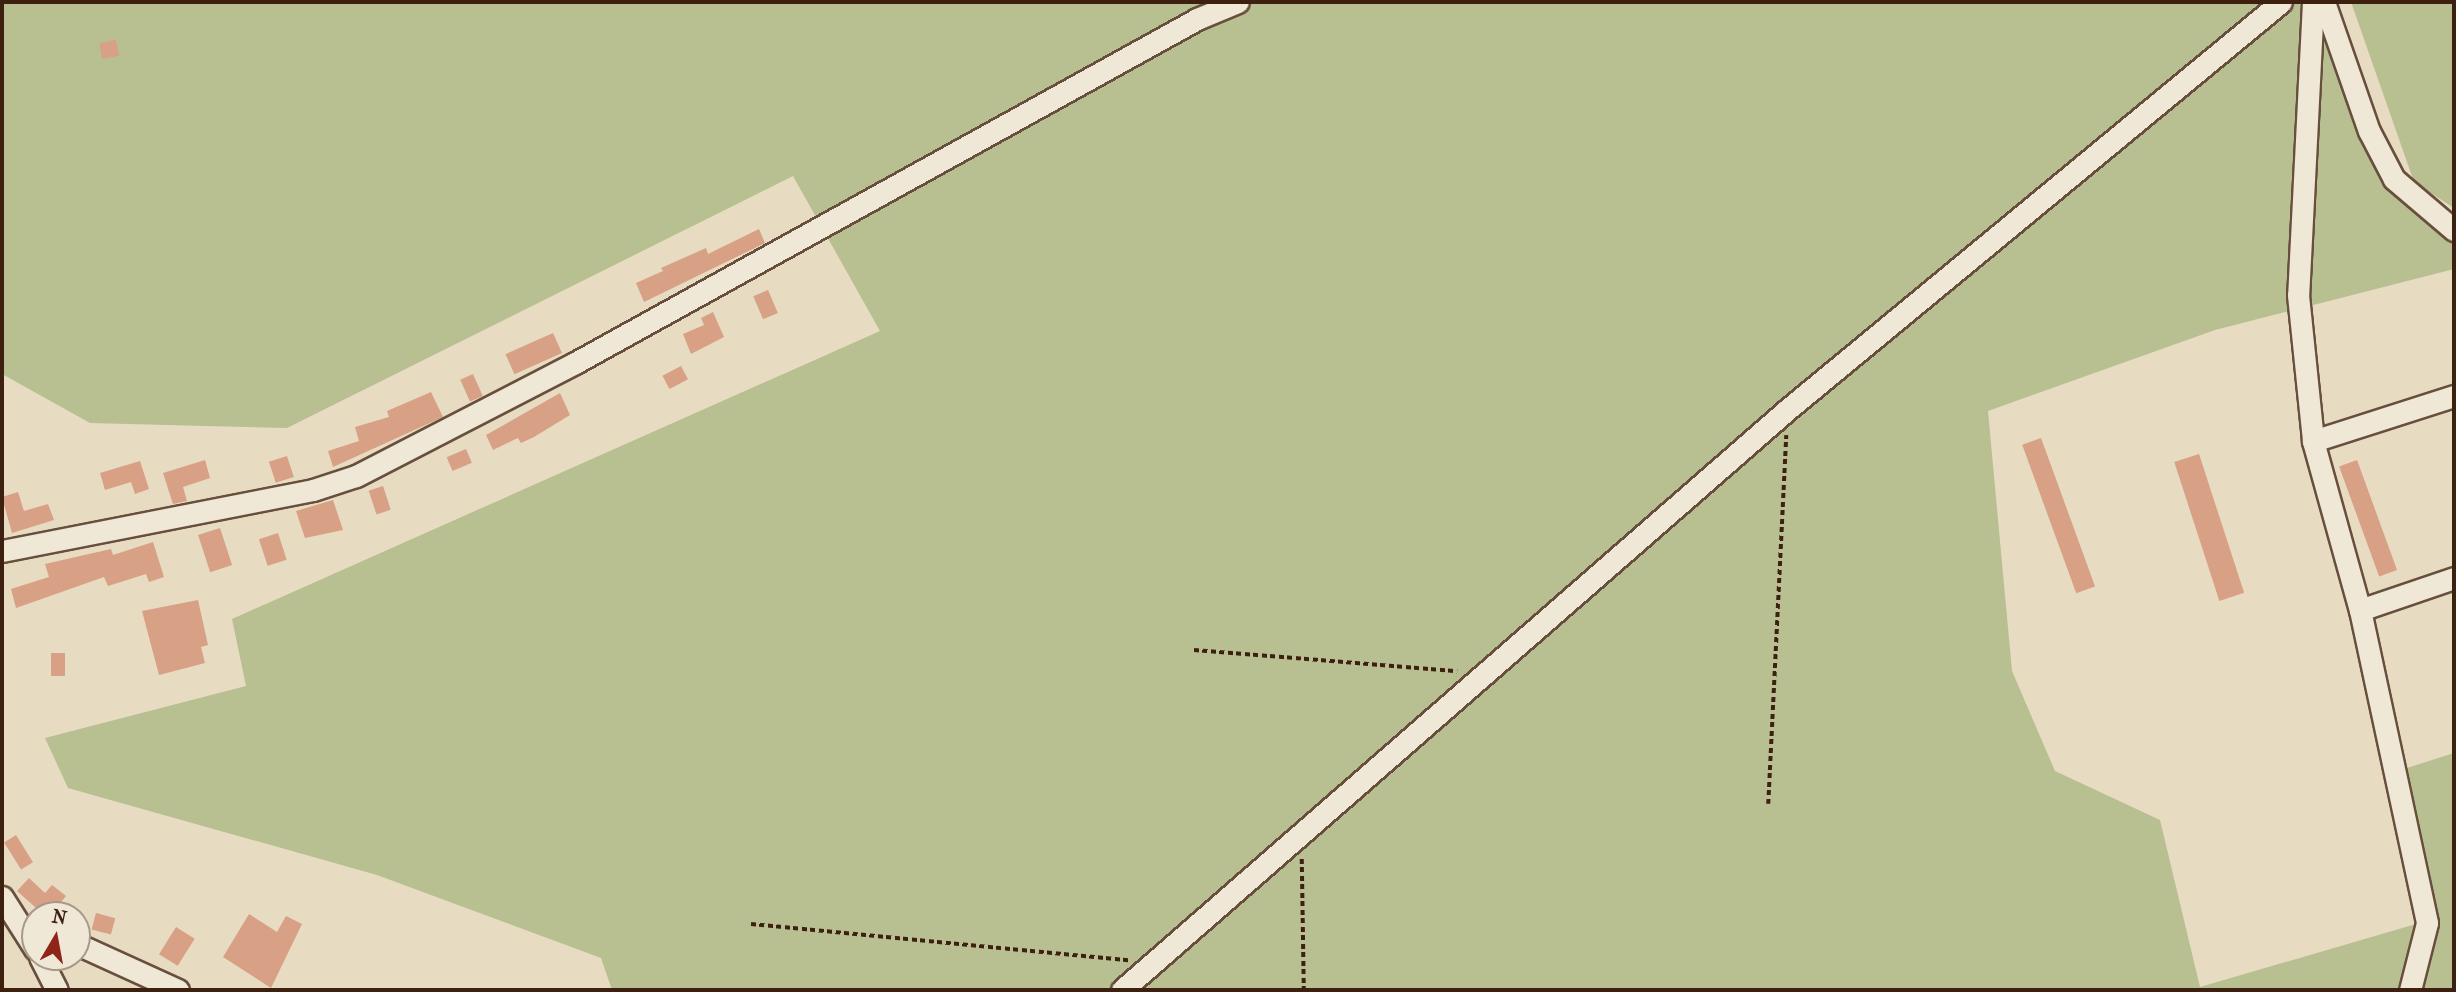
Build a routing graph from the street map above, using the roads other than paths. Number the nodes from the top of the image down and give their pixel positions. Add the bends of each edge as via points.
1 (1238, 2) edge
2 (2281, 2) edge
3 (2313, 2) edge
4 (2324, 2) edge
5 (2454, 230) edge
6 (2454, 396) edge
7 (2313, 441) junction
8 (2, 551) edge
9 (2454, 578) edge
10 (2360, 610) junction
11 (2, 897) edge
12 (21, 917) edge
13 (91, 950) edge
14 (48, 971) edge
15 (58, 990) edge
16 (178, 990) edge
17 (1122, 990) edge
18 (2410, 990) edge

1 - 8 street via 1197,19 575,363 356,476 313,490
2 - 17 street via 1788,409
3 - 7 street via 2298,295
4 - 5 street via 2369,131 2394,180
6 - 7 street
7 - 10 street
9 - 10 street
10 - 18 street via 2427,923
11 - 12 street
13 - 16 street
14 - 15 street

